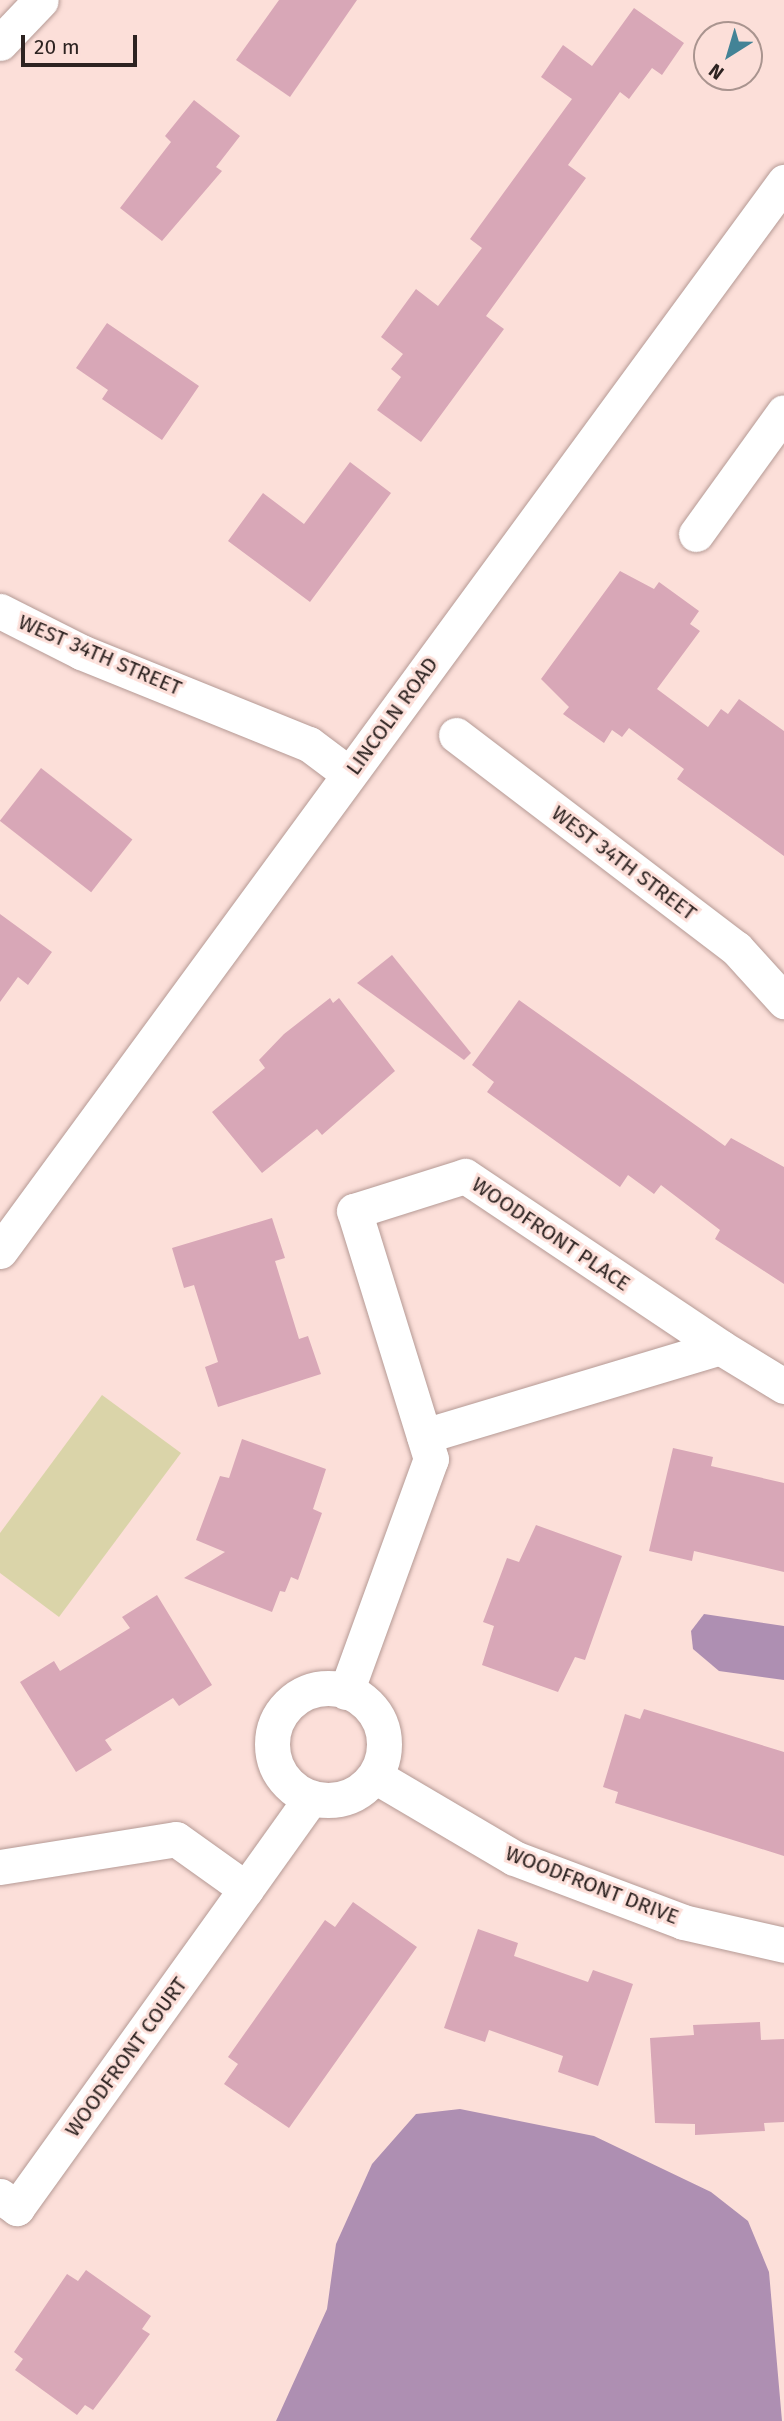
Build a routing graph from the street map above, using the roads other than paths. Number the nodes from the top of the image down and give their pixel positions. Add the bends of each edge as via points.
1 (41, 0) edge
2 (0, 43) edge
3 (784, 182) edge
4 (784, 412) edge
5 (696, 534) dead end
6 (0, 611) edge
7 (456, 735) dead end
8 (349, 774) junction
9 (784, 1001) edge
10 (0, 1251) edge
11 (720, 1347) junction
12 (777, 1376) edge
13 (424, 1436) junction
14 (346, 1692) junction
15 (375, 1776) junction
16 (311, 1798) junction
17 (0, 1867) edge
18 (246, 1889) junction
19 (784, 1945) edge
20 (0, 2196) edge

1 - 2 street
3 - 8 street, LINCOLN ROAD
4 - 5 street
6 - 8 street, WEST 34TH STREET via 81,652 309,744
7 - 9 street, WEST 34TH STREET via 736,948
8 - 10 street, LINCOLN ROAD
11 - 12 street, WOODFRONT PLACE
11 - 13 street
11 - 13 street, WOODFRONT PLACE via 465,1176 354,1211
13 - 14 street, WOODFRONT PLACE via 431,1459 429,1476
14 - 15 street via 360,1698 379,1720 384,1749
14 - 16 street via 323,1689 301,1696 283,1712 274,1732 277,1767 291,1786
15 - 16 street via 346,1798
15 - 19 street, WOODFRONT DRIVE via 514,1858 683,1922
16 - 18 street, WOODFRONT COURT
17 - 18 street via 176,1839
18 - 20 street, WOODFRONT COURT via 17,2208

